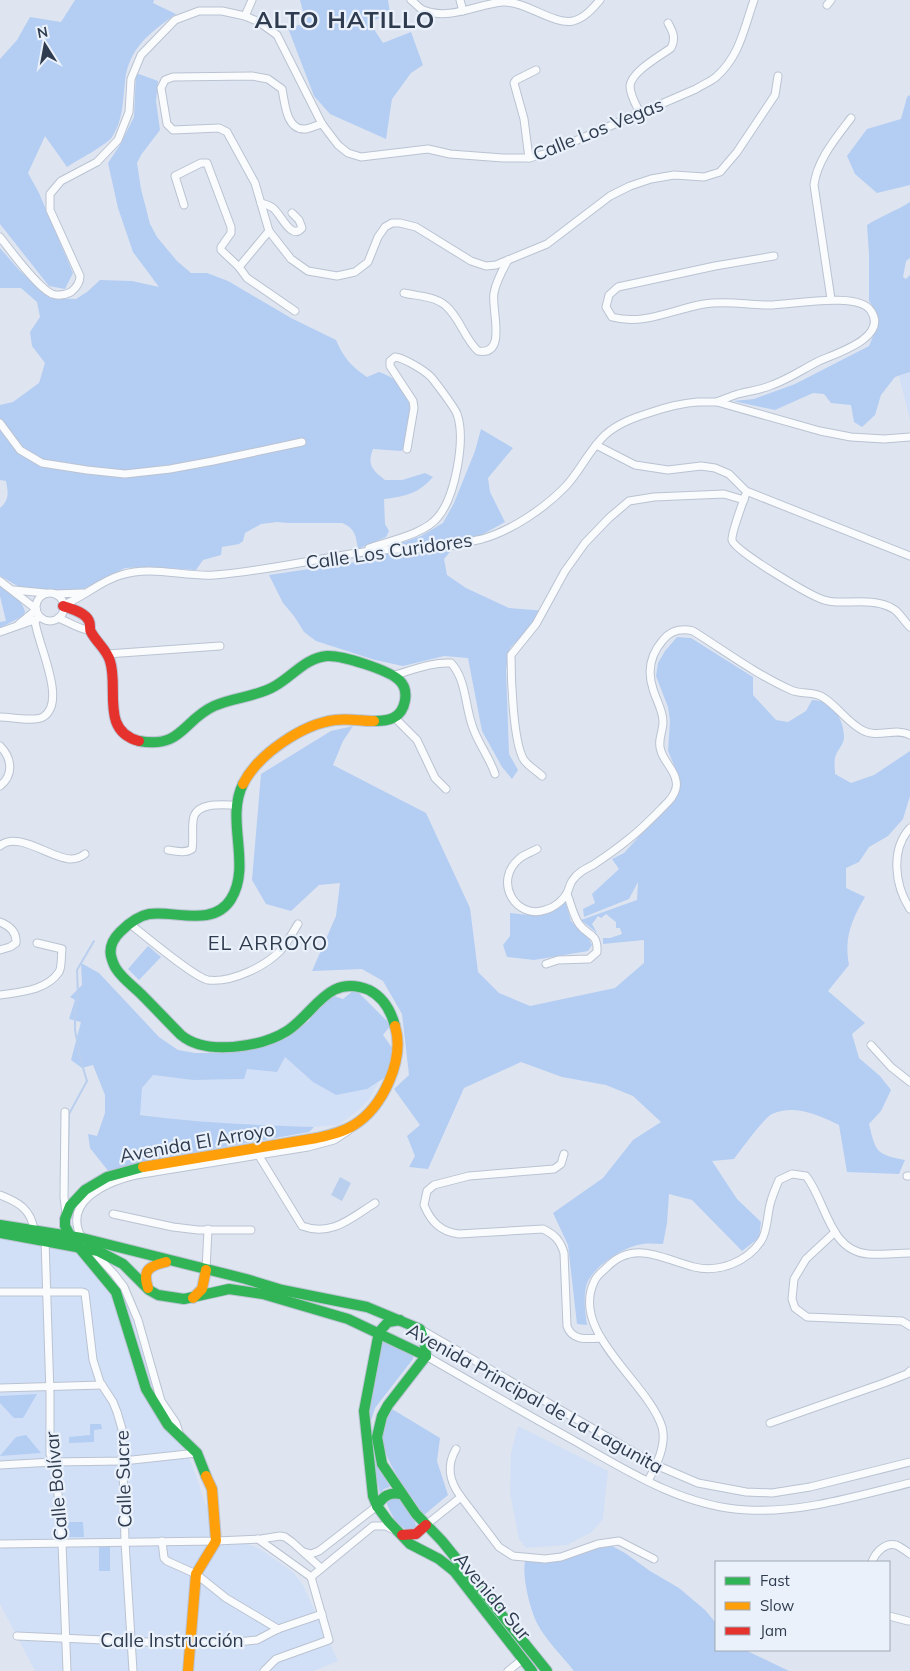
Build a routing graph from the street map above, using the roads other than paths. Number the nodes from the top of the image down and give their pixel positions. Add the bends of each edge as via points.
1 (252, 0) edge
2 (412, 0) edge
3 (460, 0) edge
4 (600, 0) edge
5 (754, 0) edge
6 (463, 11) junction
7 (245, 16) junction
8 (668, 23) dead end
9 (536, 70) dead end
10 (778, 76) dead end
11 (640, 113) junction
12 (851, 118) dead end
13 (322, 124) junction
14 (529, 158) junction
15 (261, 203) junction
16 (184, 205) dead end
17 (292, 213) dead end
18 (270, 231) junction
19 (0, 237) edge
20 (774, 256) dead end
21 (508, 260) junction
22 (239, 267) junction
23 (404, 293) dead end
24 (831, 299) junction
25 (295, 311) dead end
26 (717, 402) junction
27 (0, 423) edge
28 (910, 437) edge
29 (302, 442) dead end
30 (596, 445) junction
31 (408, 449) dead end
32 (746, 491) junction
33 (744, 500) junction
34 (355, 553) junction
35 (910, 556) edge
36 (0, 581) edge
37 (13, 590) junction
38 (86, 592) junction
39 (46, 594) junction
40 (55, 594) junction
41 (63, 605) junction
42 (37, 614) junction
43 (58, 618) junction
44 (18, 624) junction
45 (910, 627) edge
46 (90, 630) junction
47 (0, 632) edge
48 (220, 646) dead end
49 (107, 654) junction
50 (391, 676) junction
51 (0, 717) edge
52 (395, 718) junction
53 (910, 735) edge
54 (0, 746) edge
55 (495, 774) dead end
56 (542, 776) dead end
57 (0, 786) edge
58 (446, 789) dead end
59 (235, 805) junction
60 (910, 828) edge
61 (0, 846) edge
62 (537, 849) dead end
63 (168, 850) dead end
64 (85, 854) dead end
65 (567, 894) junction
66 (910, 909) edge
67 (0, 922) edge
68 (130, 924) junction
69 (298, 924) dead end
70 (37, 943) dead end
71 (0, 950) edge
72 (546, 964) dead end
73 (0, 995) edge
74 (871, 1045) dead end
75 (910, 1082) edge
76 (65, 1112) dead end
77 (256, 1152) junction
78 (564, 1154) dead end
79 (0, 1195) edge
80 (375, 1203) dead end
81 (113, 1214) dead end
82 (66, 1215) junction
83 (0, 1225) edge
84 (208, 1229) junction
85 (34, 1230) junction
86 (251, 1230) dead end
87 (835, 1232) junction
88 (0, 1233) edge
89 (71, 1236) junction
90 (45, 1240) junction
91 (84, 1245) junction
92 (910, 1253) edge
93 (169, 1261) junction
94 (206, 1270) junction
95 (149, 1290) junction
96 (0, 1292) edge
97 (48, 1293) junction
98 (192, 1298) junction
99 (351, 1304) junction
100 (348, 1319) junction
101 (400, 1320) junction
102 (363, 1325) junction
103 (910, 1326) edge
104 (420, 1329) junction
105 (379, 1332) junction
106 (600, 1338) junction
107 (375, 1346) junction
108 (426, 1356) junction
109 (910, 1371) edge
110 (102, 1385) junction
111 (50, 1387) junction
112 (0, 1388) edge
113 (770, 1423) dead end
114 (456, 1449) dead end
115 (197, 1453) junction
116 (123, 1461) junction
117 (54, 1462) junction
118 (910, 1462) edge
119 (0, 1465) edge
120 (656, 1465) junction
121 (648, 1481) junction
122 (910, 1483) edge
123 (401, 1494) junction
124 (461, 1497) junction
125 (378, 1506) junction
126 (426, 1525) junction
127 (402, 1535) junction
128 (258, 1539) junction
129 (216, 1540) junction
130 (162, 1541) junction
131 (125, 1542) junction
132 (62, 1543) junction
133 (0, 1544) edge
134 (303, 1551) junction
135 (910, 1554) edge
136 (654, 1559) dead end
137 (872, 1561) edge
138 (320, 1568) junction
139 (196, 1574) junction
140 (311, 1576) junction
141 (322, 1614) junction
142 (890, 1616) edge
143 (908, 1621) dead end
144 (278, 1629) junction
145 (17, 1636) dead end
146 (65, 1640) junction
147 (131, 1642) junction
148 (189, 1644) junction
149 (523, 1659) junction
150 (67, 1671) edge
151 (133, 1671) edge
152 (188, 1671) edge
153 (264, 1671) edge
154 (508, 1671) edge
155 (532, 1671) edge
156 (548, 1671) edge

1 - 7 street
2 - 6 street via 422,10 442,14
3 - 6 street
4 - 6 street via 586,15 574,21 563,21 514,3 502,2
5 - 11 street, Calle Los Vegas via 741,43 715,78
7 - 13 street, Calle Los Vegas via 277,35
7 - 19 street, Calle Los Vegas via 199,11 175,20 141,55 131,79 128,112 118,140 97,162 61,181 50,194 50,210 80,276 74,289 59,296 44,288
8 - 11 street via 674,35 671,48 637,73 630,85
9 - 14 street via 514,83 524,120
10 - 21 street via 775,96 720,172 704,177 674,175 630,186 610,196 547,244
11 - 14 street, Calle Los Vegas
12 - 24 street via 829,147 814,185
13 - 14 street, Calle Los Vegas via 338,145 361,157 428,149 450,154
13 - 15 street via 305,129 295,126 289,120 282,89 268,79 252,76 173,77 165,80 161,88 169,128 220,128 227,132 249,171
15 - 17 street via 272,208 288,229 297,232 302,228 301,224
15 - 18 street
16 - 22 street via 174,176 201,162 207,164 231,227 221,250
18 - 21 street via 291,258 308,271 337,276 355,272 368,262 378,237 385,226 392,223 416,227 486,266
18 - 22 street
20 - 24 street, Calle Los Curidores via 618,287 609,295 606,307 612,317 624,321 724,301 768,305
21 - 23 street via 493,295 497,338 488,351 478,351 471,345 445,305
22 - 25 street via 247,278
24 - 26 street, Calle Los Curidores via 858,303 873,312 873,326 857,345 770,386
26 - 28 street via 851,437
26 - 30 street, Calle Los Curidores via 675,406 635,418 606,434
27 - 29 street via 20,450 42,463 125,474 170,469
30 - 32 street via 636,464 668,470 701,466 715,468 729,474
30 - 34 street, Calle Los Curidores via 566,486 543,507 487,538 439,548 389,548
31 - 34 street via 414,408 413,401 390,366 395,356 430,377 457,414 461,439 456,473 449,500 438,517 424,529
32 - 33 street
32 - 35 street
33 - 45 street via 732,540 753,560 822,599 866,601 894,610
33 - 56 street via 714,494 629,501 585,543 536,624 511,654 518,748 524,761
34 - 38 street, Calle Los Curidores via 211,575 140,571 121,575
36 - 37 street
37 - 39 street
37 - 42 street
38 - 40 street
38 - 41 street, Calle Los Curidores
39 - 40 street
39 - 42 street via 39,598
40 - 41 street
41 - 43 street
41 - 46 street via 84,616 90,622
42 - 43 street via 49,621
42 - 44 street
42 - 44 street
42 - 51 street via 37,634 50,674 52,704 48,712 35,719
43 - 46 street via 84,631
44 - 47 street
46 - 49 street
48 - 49 street
49 - 50 street via 112,668 112,702 117,724 132,739 152,743 175,738 214,706 264,692 305,663 322,657 349,659
50 - 52 street via 402,682 406,698
50 - 55 street via 427,665 451,663 461,680 475,733
52 - 58 street via 417,740 436,778
52 - 59 street, Avenida El Arroyo via 376,722 340,718 290,739 255,765
53 - 65 street via 905,732 881,734 863,731 824,697 793,691 693,631 683,629 668,634 660,642 649,668 663,721 661,752 675,776 676,788 670,800 631,838 581,872 572,881
54 - 57 street via 6,752 10,774
59 - 63 street via 200,809 194,816 189,852
59 - 68 street, Avenida El Arroyo via 238,862 237,885 232,898 210,915 151,914 143,915
60 - 66 street via 902,842 896,868 901,892
61 - 64 street via 9,841 27,844 67,859
62 - 65 street via 521,857 507,877 507,886 514,900 528,911 543,911
65 - 72 street via 580,925 597,941 597,952 589,959 558,960
67 - 71 street via 14,931 17,937 14,945
68 - 69 street via 194,974 208,980 237,977 265,964 282,949
68 - 77 street, Avenida El Arroyo via 112,941 110,951 116,970 179,1034 207,1048 231,1048 282,1034 303,1019 320,998 336,989 355,985 371,991 387,1006 398,1039 397,1058 377,1100 364,1118 332,1135
70 - 73 street via 62,949 60,971 36,989
74 - 75 street
76 - 82 street
77 - 80 street via 302,1226 322,1230 338,1226
77 - 82 street, Avenida El Arroyo via 132,1169 83,1190
77 - 91 street, Avenida El Arroyo via 136,1175 109,1184 91,1195 80,1208 76,1222
78 - 106 street via 561,1164 554,1169 469,1176 434,1185 427,1191 424,1205 436,1224 448,1233 543,1229 554,1234 564,1253 569,1331 576,1337
79 - 85 street via 26,1209
81 - 84 street via 173,1227
82 - 89 street via 65,1226
83 - 85 street
84 - 86 street
84 - 94 street
85 - 89 street
87 - 92 street via 852,1250 867,1254
87 - 103 street via 806,1259 794,1279 792,1299 796,1308 807,1317 902,1321
87 - 106 street via 814,1185 806,1176 784,1176 771,1200 762,1240 738,1262 714,1268 696,1268 638,1252 612,1262 595,1279 590,1290 590,1308
88 - 90 street
89 - 91 street
90 - 91 street
90 - 97 street, Calle Bolívar
91 - 93 street, Avenida Principal de La Lagunita
91 - 95 street via 123,1264
91 - 115 street via 116,1292 146,1389 156,1408 168,1425
93 - 94 street, Avenida Principal de La Lagunita
93 - 95 street via 148,1268 145,1276
94 - 98 street via 202,1289
94 - 99 street, Avenida Principal de La Lagunita
95 - 98 street, Avenida Principal de La Lagunita via 158,1295
96 - 97 street
97 - 110 street, Calle Sucre via 84,1294 92,1360
97 - 111 street, Calle Bolívar
98 - 100 street, Avenida Principal de La Lagunita via 236,1288
99 - 100 street via 344,1310
99 - 101 street, Avenida Principal de La Lagunita
100 - 102 street, Avenida Principal de La Lagunita
101 - 104 street, Avenida Principal de La Lagunita
101 - 105 street via 388,1322
102 - 105 street, Avenida Principal de La Lagunita
102 - 107 street
104 - 108 street
104 - 120 street, Avenida Principal de La Lagunita
105 - 107 street, Avenida Sur
105 - 108 street, Avenida Principal de La Lagunita
106 - 120 street via 662,1427 663,1441
107 - 125 street, Avenida Sur via 364,1421 373,1496
108 - 121 street, Avenida Principal de La Lagunita
108 - 123 street, Avenida Sur via 384,1411 378,1430 382,1464
109 - 113 street
110 - 111 street
110 - 116 street, Calle Sucre via 120,1421
111 - 112 street
111 - 117 street, Calle Bolívar via 50,1454
114 - 124 street via 451,1457 450,1473
115 - 116 street
115 - 129 street via 212,1489
116 - 117 street
116 - 131 street, Calle Sucre
117 - 119 street
117 - 132 street, Calle Bolívar
118 - 120 street, Avenida Principal de La Lagunita via 772,1493 698,1483
120 - 121 street
121 - 122 street, Avenida Principal de La Lagunita via 719,1507 746,1510 813,1505
123 - 125 street via 387,1494
123 - 126 street, Avenida Sur
124 - 126 street
124 - 136 street via 498,1547 514,1556 561,1557 598,1544 619,1541
125 - 127 street, Avenida Sur
125 - 134 street via 319,1551 312,1554
126 - 127 street via 417,1535
126 - 156 street, Avenida Sur
127 - 138 street via 386,1526 373,1526
127 - 149 street, Avenida Sur via 410,1544 454,1571
128 - 129 street
128 - 134 street via 285,1537
128 - 140 street
129 - 130 street
129 - 139 street
130 - 131 street
130 - 139 street via 165,1560
131 - 132 street
131 - 147 street, Calle Sucre
132 - 133 street
132 - 146 street, Calle Bolívar
134 - 138 street
135 - 137 street via 895,1545 888,1545
138 - 140 street
139 - 144 street via 226,1598
139 - 148 street
140 - 141 street
141 - 144 street, Calle Instrucción
141 - 153 street via 329,1640 276,1659
142 - 143 street
144 - 148 street, Calle Instrucción via 256,1640
145 - 146 street, Calle Instrucción
146 - 147 street, Calle Instrucción
146 - 150 street, Calle Bolívar
147 - 148 street, Calle Instrucción
147 - 151 street, Calle Sucre
148 - 152 street
149 - 154 street
149 - 155 street, Avenida Sur

